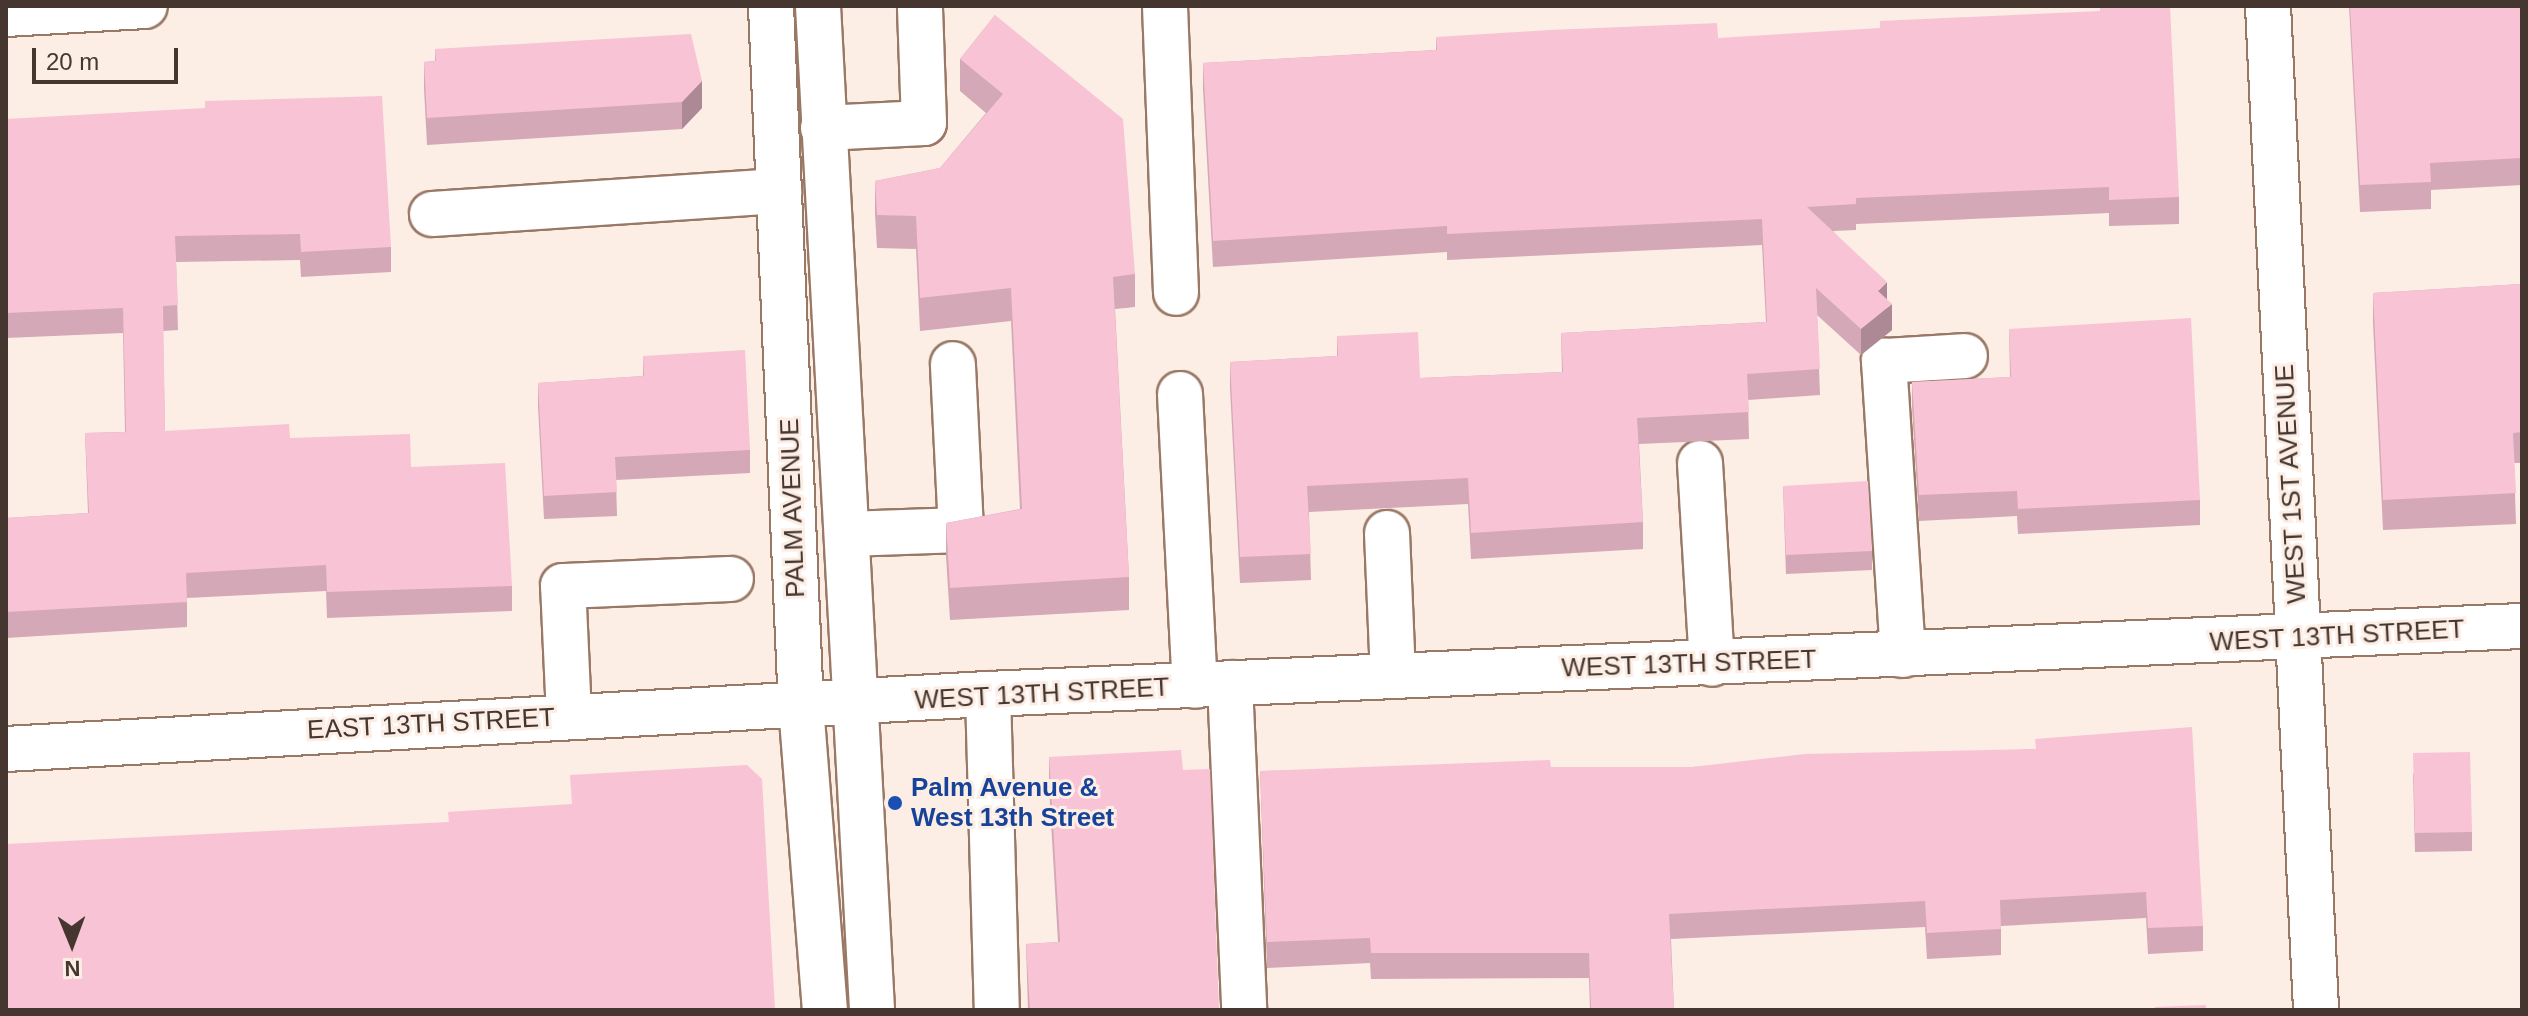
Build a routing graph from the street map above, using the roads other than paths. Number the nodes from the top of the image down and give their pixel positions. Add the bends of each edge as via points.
1 (771, 6) edge
2 (818, 6) edge
3 (920, 6) edge
4 (1165, 6) edge
5 (2268, 6) edge
6 (125, 7) edge
7 (6, 14) edge
8 (823, 128) junction
9 (779, 191) junction
10 (432, 214) dead end
11 (1176, 293) dead end
12 (1965, 356) dead end
13 (953, 364) dead end
14 (1180, 394) dead end
15 (1700, 463) dead end
16 (1387, 533) dead end
17 (847, 534) junction
18 (731, 579) dead end
19 (2522, 626) edge
20 (2298, 638) junction
21 (1903, 655) junction
22 (1712, 664) junction
23 (1393, 676) junction
24 (1212, 684) junction
25 (988, 694) junction
26 (857, 704) junction
27 (801, 706) junction
28 (569, 716) junction
29 (6, 749) edge
30 (825, 1010) edge
31 (872, 1010) edge
32 (997, 1010) edge
33 (1244, 1010) edge
34 (2316, 1010) edge

1 - 9 street, PALM AVENUE
2 - 8 street, PALM AVENUE
3 - 8 street via 924,123
4 - 11 street
5 - 20 street, WEST 1ST AVENUE
6 - 7 street
8 - 17 street, PALM AVENUE
9 - 10 street
9 - 27 street, PALM AVENUE
12 - 21 street via 1884,361
13 - 17 street via 961,530
14 - 24 street
15 - 22 street
16 - 23 street
17 - 26 street, PALM AVENUE
18 - 28 street via 563,586
19 - 20 street, WEST 13TH STREET
20 - 21 street, WEST 13TH STREET
20 - 34 street, WEST 1ST AVENUE
21 - 22 street, WEST 13TH STREET
22 - 23 street, WEST 13TH STREET
23 - 24 street, WEST 13TH STREET
24 - 25 street, WEST 13TH STREET
24 - 33 street
25 - 26 street, WEST 13TH STREET
25 - 32 street
26 - 27 street, EAST 13TH STREET
26 - 31 street, PALM AVENUE
27 - 28 street, EAST 13TH STREET
27 - 30 street, PALM AVENUE
28 - 29 street, EAST 13TH STREET

